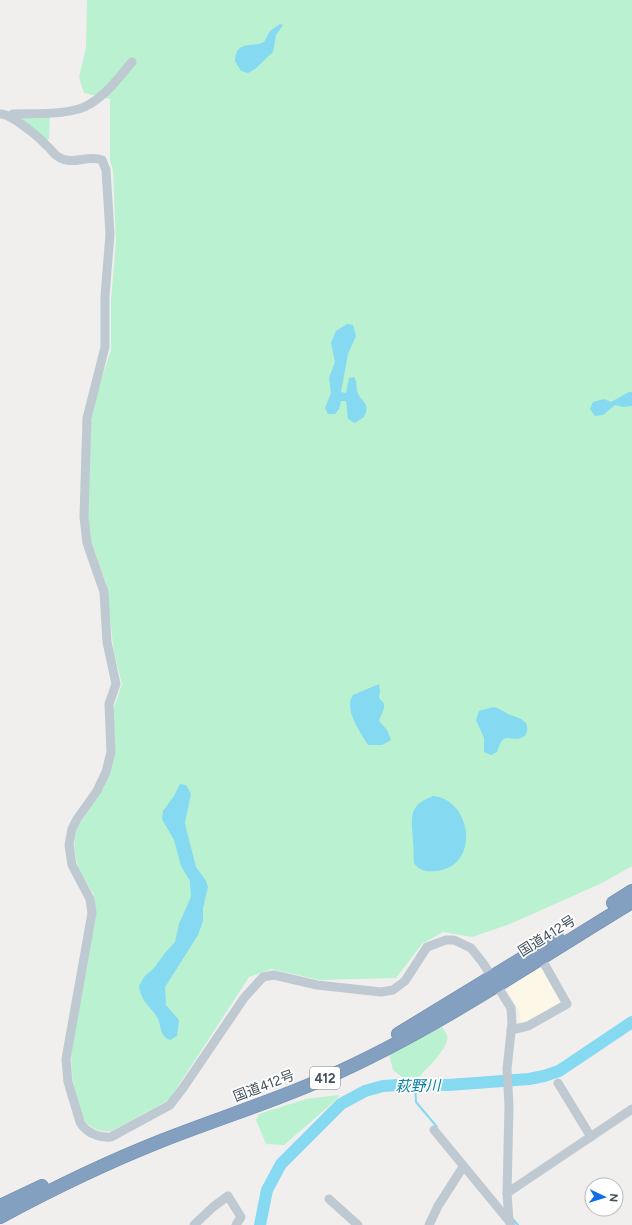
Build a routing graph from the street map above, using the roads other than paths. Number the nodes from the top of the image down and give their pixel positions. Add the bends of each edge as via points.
1 (132, 62) dead end
2 (0, 114) edge
3 (10, 117) junction
4 (632, 891) edge
5 (632, 902) edge
6 (541, 958) junction
7 (496, 981) junction
8 (511, 1030) junction
9 (558, 1083) dead end
10 (632, 1109) edge
11 (434, 1130) dead end
12 (591, 1137) junction
13 (463, 1167) junction
14 (508, 1193) junction
15 (329, 1199) dead end
16 (0, 1206) edge
17 (0, 1217) edge
18 (510, 1223) edge
19 (194, 1225) edge
20 (236, 1225) edge
21 (358, 1225) edge
22 (429, 1225) edge

1 - 3 street via 89,106 71,111 13,114
2 - 3 street
3 - 7 street via 46,144 57,156 70,162 96,158 102,160 106,170 110,234 105,296 105,347 87,418 84,517 87,543 104,592 107,642 116,684 109,704 110,752 106,772 98,791 77,819 70,836 72,865 90,899 92,913 66,1059 68,1082 80,1122 96,1135 111,1137 170,1104 244,998 263,977 274,975 317,985 381,992 392,990 405,981 427,947 446,940 461,942 471,948
4 - 7 highway, 国道412号 / 412
5 - 6 highway, 国道412号 / 412
6 - 7 highway, 国道412号 / 412
6 - 8 street via 567,1004 528,1026
7 - 8 street via 511,1008
7 - 16 highway, 国道412号 / 412 via 359,1054 304,1079 158,1133
7 - 17 highway, 国道412号 / 412 via 422,1030 335,1074 160,1141 60,1186
8 - 14 street via 507,1069
9 - 12 street
10 - 12 street
11 - 13 street
12 - 14 street
13 - 18 street
13 - 22 street
14 - 18 street
15 - 21 street
19 - 20 street via 228,1196 241,1217

